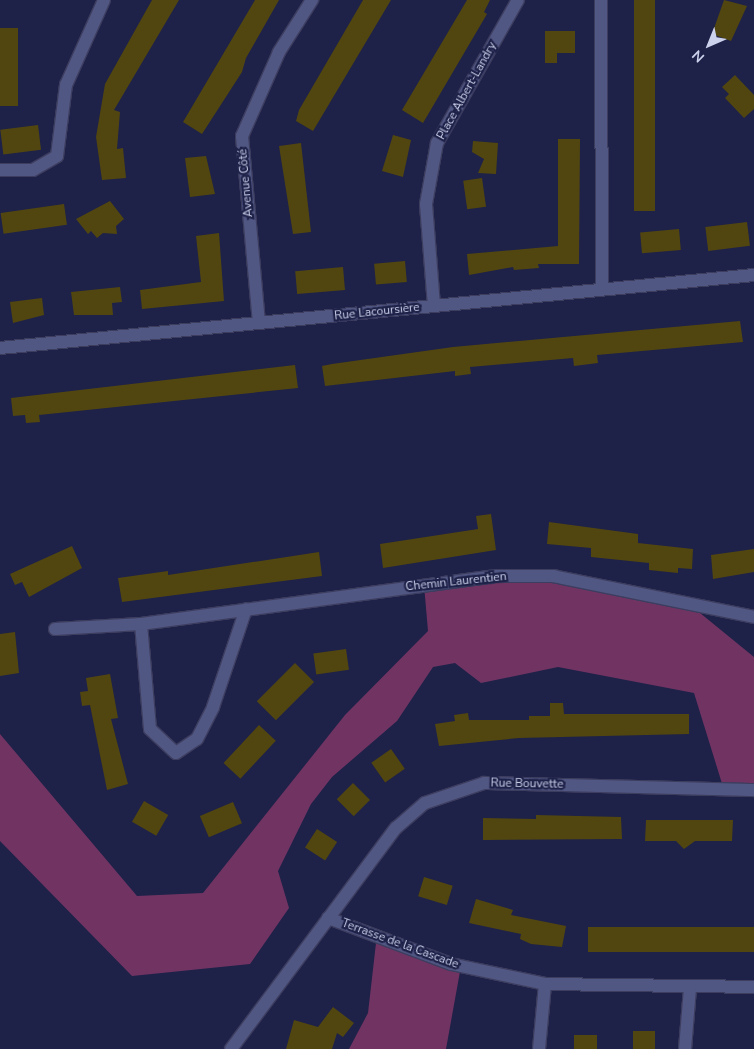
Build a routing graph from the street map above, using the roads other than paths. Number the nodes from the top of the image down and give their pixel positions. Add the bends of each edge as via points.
1 (104, 0) edge
2 (312, 0) edge
3 (518, 0) edge
4 (601, 0) edge
5 (0, 170) edge
6 (754, 275) edge
7 (602, 289) junction
8 (434, 306) junction
9 (259, 324) junction
10 (0, 348) edge
11 (246, 609) junction
12 (754, 617) edge
13 (141, 624) junction
14 (55, 630) dead end
15 (754, 790) edge
16 (328, 918) junction
17 (545, 984) junction
18 (754, 987) edge
19 (690, 988) junction
20 (231, 1049) edge
21 (538, 1049) edge
22 (685, 1049) edge

1 - 5 street via 66,84 58,156 34,170
2 - 9 street, Avenue Côté via 280,52 242,136
3 - 8 street, Place Albert-Landry via 438,143 426,204
4 - 7 street
6 - 7 street, Rue Lacoursière
7 - 8 street, Rue Lacoursière
8 - 9 street, Rue Lacoursière
9 - 10 street, Rue Lacoursière
11 - 12 street, Chemin Laurentien via 496,576 553,576
11 - 13 street, Chemin Laurentien
11 - 13 street via 213,708 197,739 176,753 150,729
13 - 14 street, Chemin Laurentien
15 - 16 street, Rue Bouvette via 484,783 425,803 396,828
16 - 17 street, Terrasse de la Cascade via 452,964
16 - 20 street, Terrasse de la Cascade
17 - 19 street, Terrasse de la Cascade
17 - 21 street
18 - 19 street, Terrasse de la Cascade
19 - 22 street

